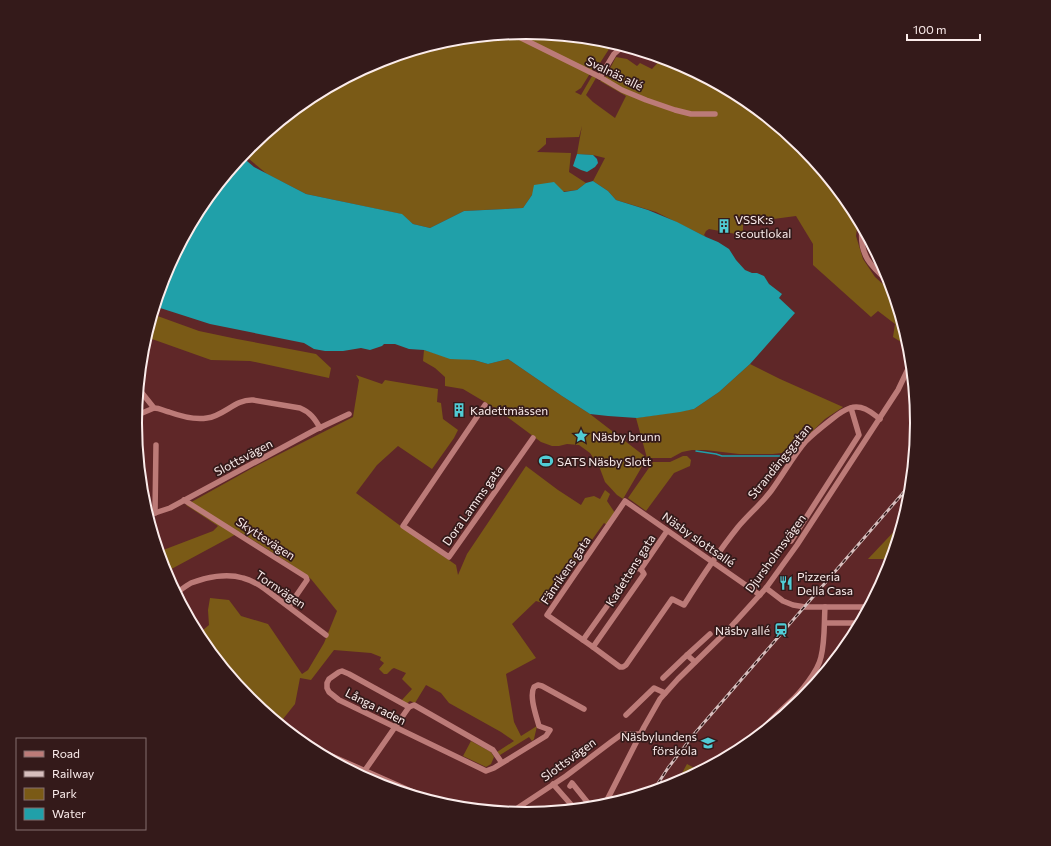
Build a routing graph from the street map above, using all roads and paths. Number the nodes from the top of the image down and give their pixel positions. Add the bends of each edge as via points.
1 (523, 39) edge
2 (618, 50) edge
3 (600, 77) junction
4 (715, 114) dead end
5 (861, 237) edge
6 (879, 273) edge
7 (906, 373) edge
8 (143, 394) edge
9 (485, 404) dead end
10 (154, 408) junction
11 (851, 408) junction
12 (142, 413) edge
13 (349, 414) dead end
14 (880, 419) junction
15 (320, 428) junction
16 (533, 438) dead end
17 (156, 445) dead end
18 (184, 500) junction
19 (625, 501) joint
20 (155, 513) joint
21 (668, 531) junction
22 (712, 562) junction
23 (641, 569) junction
24 (766, 588) junction
25 (753, 590) junction
26 (180, 591) edge
27 (760, 595) junction
28 (289, 606) junction
29 (825, 607) junction
30 (862, 607) edge
31 (854, 622) edge
32 (825, 623) junction
33 (710, 634) dead end
34 (326, 635) dead end
35 (583, 640) junction
36 (593, 647) junction
37 (687, 655) junction
38 (695, 662) junction
39 (663, 678) dead end
40 (665, 694) junction
41 (793, 699) edge
42 (409, 707) junction
43 (584, 708) dead end
44 (626, 715) dead end
45 (395, 728) junction
46 (641, 734) junction
47 (502, 763) junction
48 (355, 767) edge
49 (365, 771) junction
50 (553, 784) junction
51 (397, 785) edge
52 (570, 786) dead end
53 (608, 798) edge
54 (587, 802) edge
55 (571, 804) edge
56 (518, 807) edge

1 - 3 street, Svalnäs allé
2 - 3 street
3 - 4 street, Svalnäs allé via 622,90 670,109 691,114
5 - 6 street via 863,250
7 - 14 street, Djursholmsvägen
8 - 10 street
9 - 16 street, Dora Lamms gata via 403,526 449,557
10 - 12 street
10 - 15 street via 186,417 207,418 224,412 240,402 253,400 305,410 311,414
11 - 14 street via 864,407
11 - 22 street, Strandängsgatan via 819,428 807,441 772,490
11 - 25 street via 859,435 790,541 785,540
13 - 15 street, Slottsvägen
14 - 24 street, Djursholmsvägen
15 - 18 street, Slottsvägen
17 - 20 street
18 - 20 street, Slottsvägen
18 - 28 street, Skyttevägen via 306,577 307,580
19 - 21 street, Näsby slottsallé
19 - 35 street, Fänrikens gata via 547,616
21 - 22 street, Näsby slottsallé
21 - 23 street, Kadettens gata
22 - 25 street, Näsby slottsallé
22 - 36 street via 684,604 672,599 626,665 620,667
23 - 35 street via 634,568
23 - 36 street, Kadettens gata via 644,574
24 - 27 street, Djursholmsvägen
24 - 29 street via 793,605
25 - 27 street, Näsby slottsallé
26 - 28 street, Tornvägen via 191,583 204,579 217,576 238,577 255,582
27 - 38 street, Djursholmsvägen
28 - 34 street, Tornvägen
29 - 30 street
29 - 32 street
31 - 32 street
32 - 41 street via 821,657 817,667
33 - 37 street
35 - 36 street
37 - 38 street
37 - 39 street
38 - 40 street, Djursholmsvägen
40 - 44 street via 654,688
40 - 46 street, Djursholmsvägen
42 - 45 street
42 - 45 street, Långa raden via 342,671 329,679 329,692
42 - 47 street, Långa raden via 414,705 493,750
43 - 47 street, Långa raden via 542,686 534,686 532,692 539,726 550,730 546,736
45 - 47 street, Långa raden via 482,770 490,770
45 - 49 street
46 - 50 street, Slottsvägen via 622,734
46 - 53 street, Djursholmsvägen
48 - 49 street
49 - 51 street
50 - 55 street
50 - 56 street, Slottsvägen
52 - 54 street via 572,783

